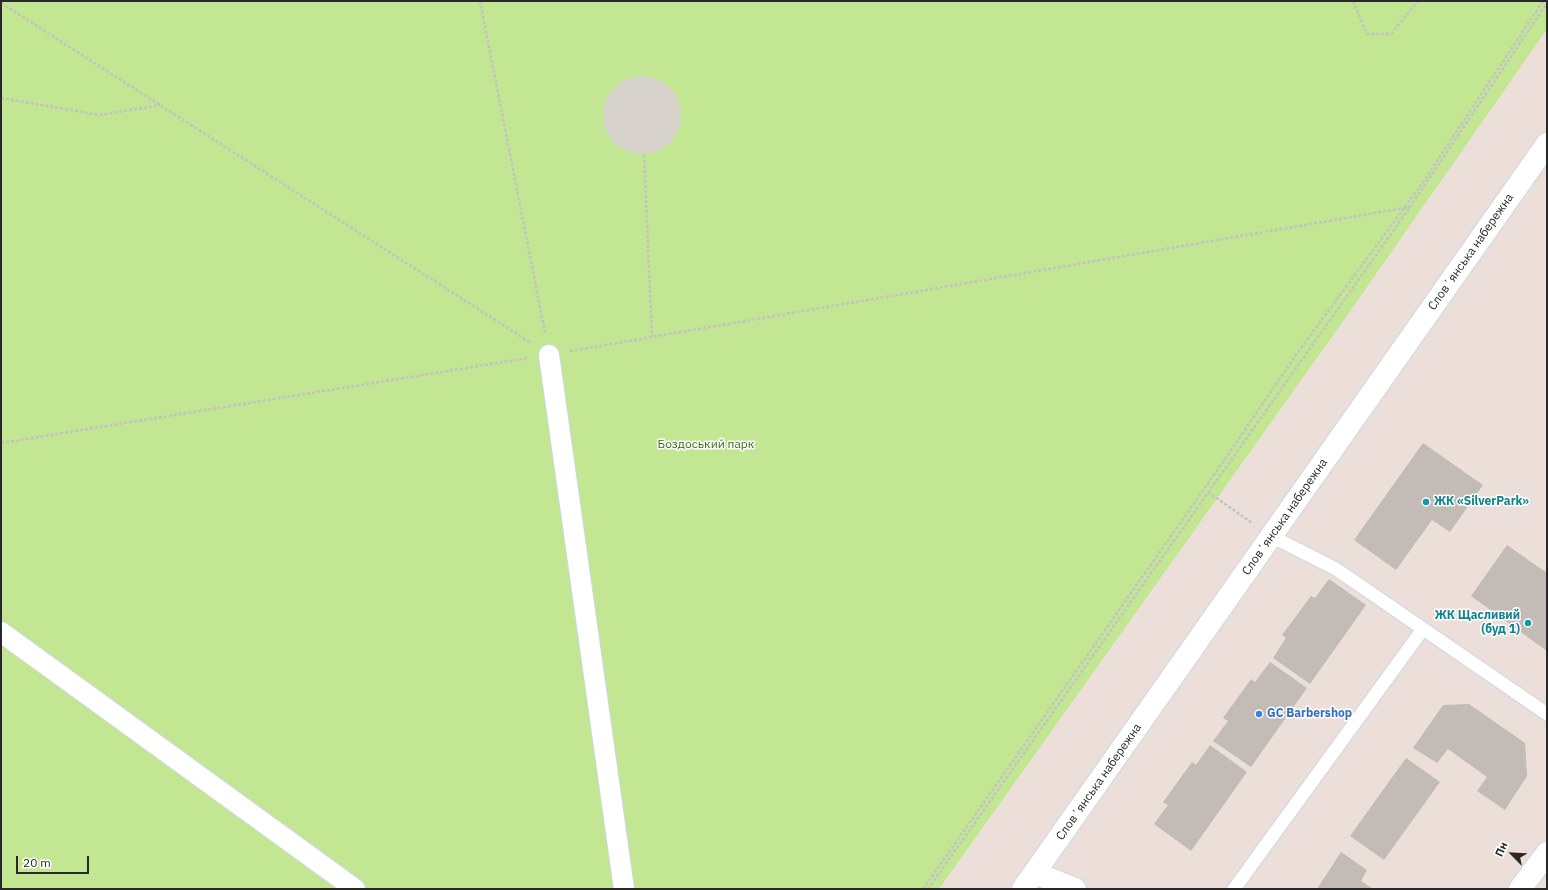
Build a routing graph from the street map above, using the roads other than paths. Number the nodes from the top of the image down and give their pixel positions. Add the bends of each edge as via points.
1 (1547, 144) edge
2 (550, 355) road end
3 (1271, 536) junction
4 (1423, 629) junction
5 (1, 632) edge
6 (1547, 714) edge
7 (1547, 852) edge
8 (1029, 881) edge
9 (355, 889) edge
10 (624, 889) edge
11 (1075, 889) edge
12 (1234, 889) edge
13 (1520, 889) edge

1 - 3 street, Словʼянська набережна
2 - 10 street
3 - 4 lane via 1336,569
3 - 8 street, Словʼянська набережна
4 - 6 lane
4 - 12 lane
5 - 9 street
7 - 13 street
8 - 11 street

